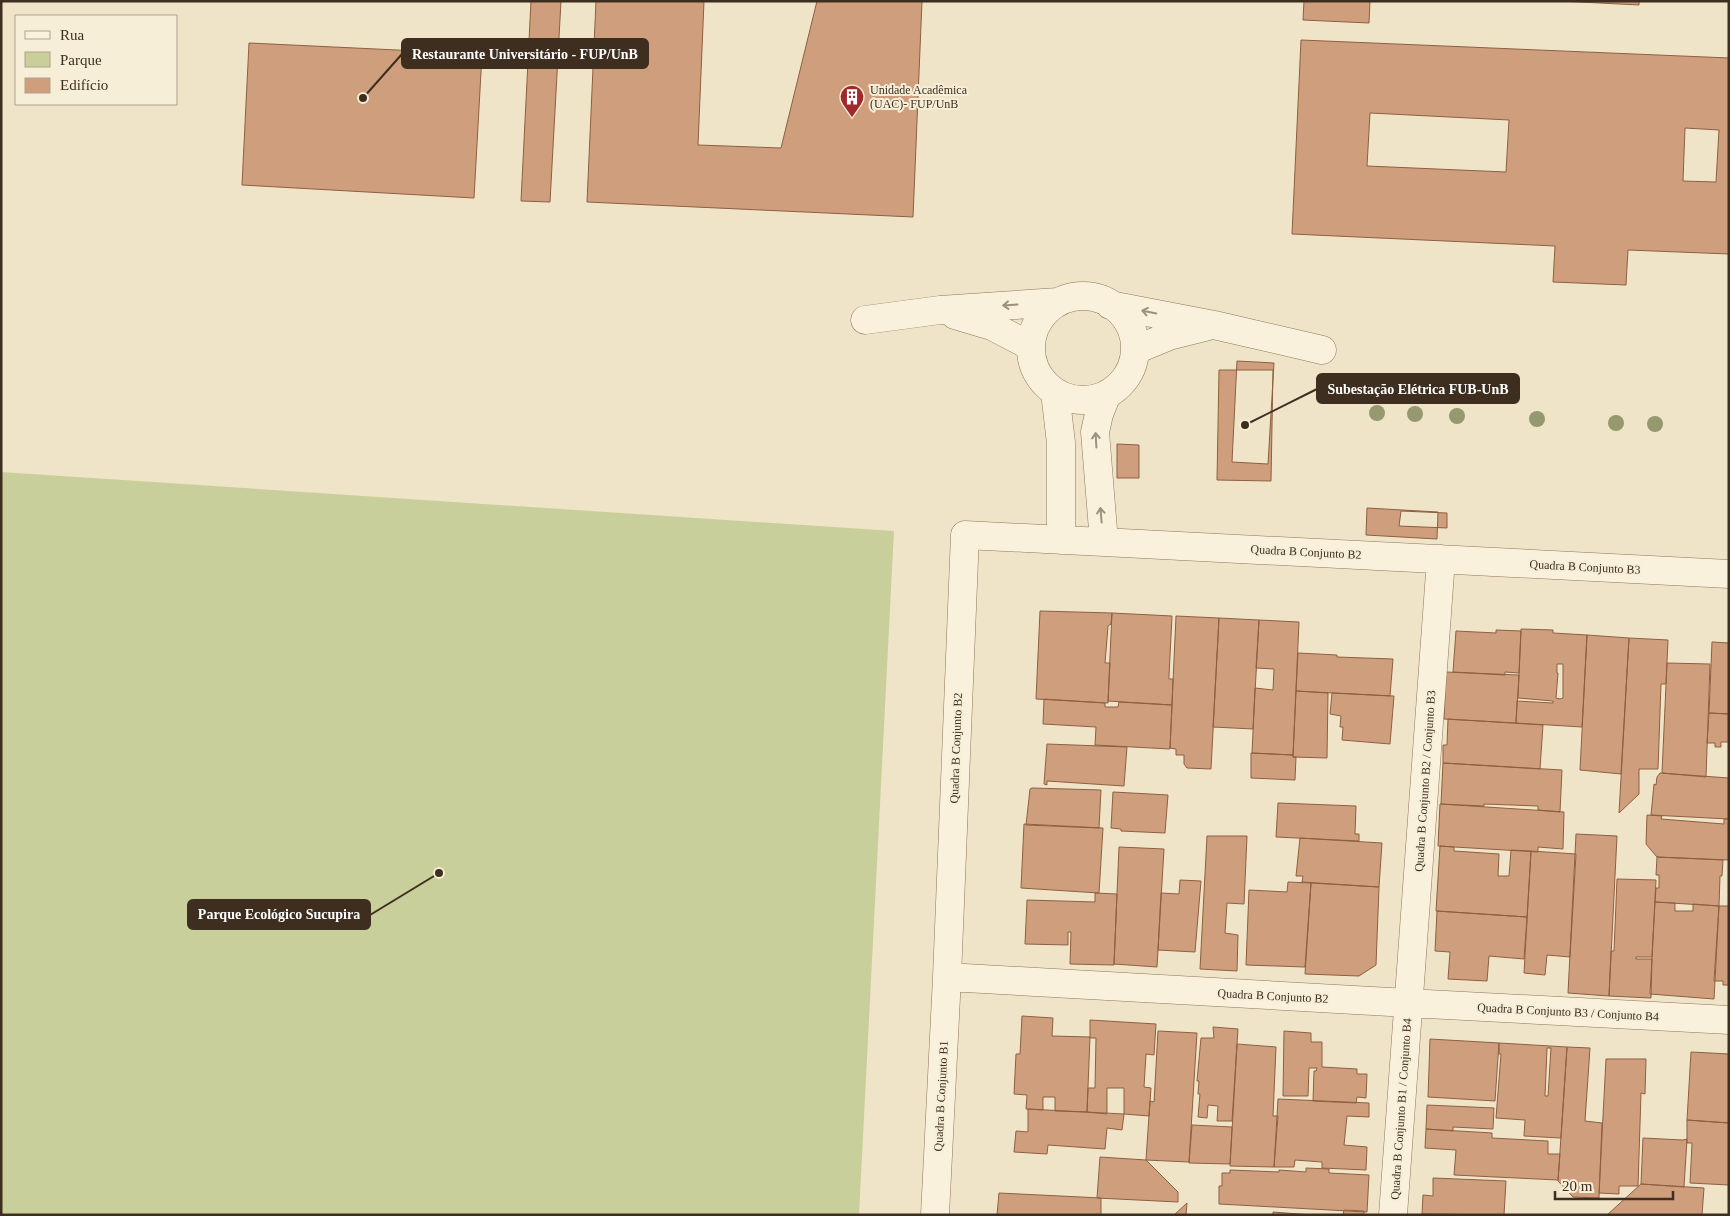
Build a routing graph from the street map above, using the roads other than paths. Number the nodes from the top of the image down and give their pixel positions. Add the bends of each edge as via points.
1 (1058, 302) junction
2 (1110, 305) junction
3 (940, 310) junction
4 (866, 320) dead end
5 (1214, 325) junction
6 (1030, 346) junction
7 (1135, 350) junction
8 (1322, 350) dead end
9 (1054, 392) junction
10 (1107, 394) junction
11 (1062, 540) junction
12 (1104, 542) junction
13 (1441, 560) junction
14 (1729, 574) edge
15 (947, 977) junction
16 (1408, 1004) junction
17 (1729, 1020) edge
18 (935, 1215) edge
19 (1393, 1215) edge

1 - 2 street via 1075,297 1094,298
1 -> 3 street
1 - 6 street via 1044,313 1034,329
5 -> 2 street
2 - 7 street via 1124,316
3 - 4 street
3 - 6 street via 992,326
5 - 7 street via 1169,336
5 - 8 street
6 - 9 street via 1032,364 1041,380
7 - 10 street via 1131,368 1121,383
9 - 10 street via 1072,399 1090,400
9 - 11 street via 1062,443
12 -> 10 street via 1095,432 1098,414
11 - 12 street, Quadra B Conjunto B2
11 - 15 street, Quadra B Conjunto B2 via 965,535
12 - 13 street, Quadra B Conjunto B2
13 - 14 street, Quadra B Conjunto B3
13 - 16 street, Quadra B Conjunto B2 / Conjunto B3
15 - 16 street, Quadra B Conjunto B2
15 - 18 street, Quadra B Conjunto B1
16 - 17 street, Quadra B Conjunto B3 / Conjunto B4
16 - 19 street, Quadra B Conjunto B1 / Conjunto B4

